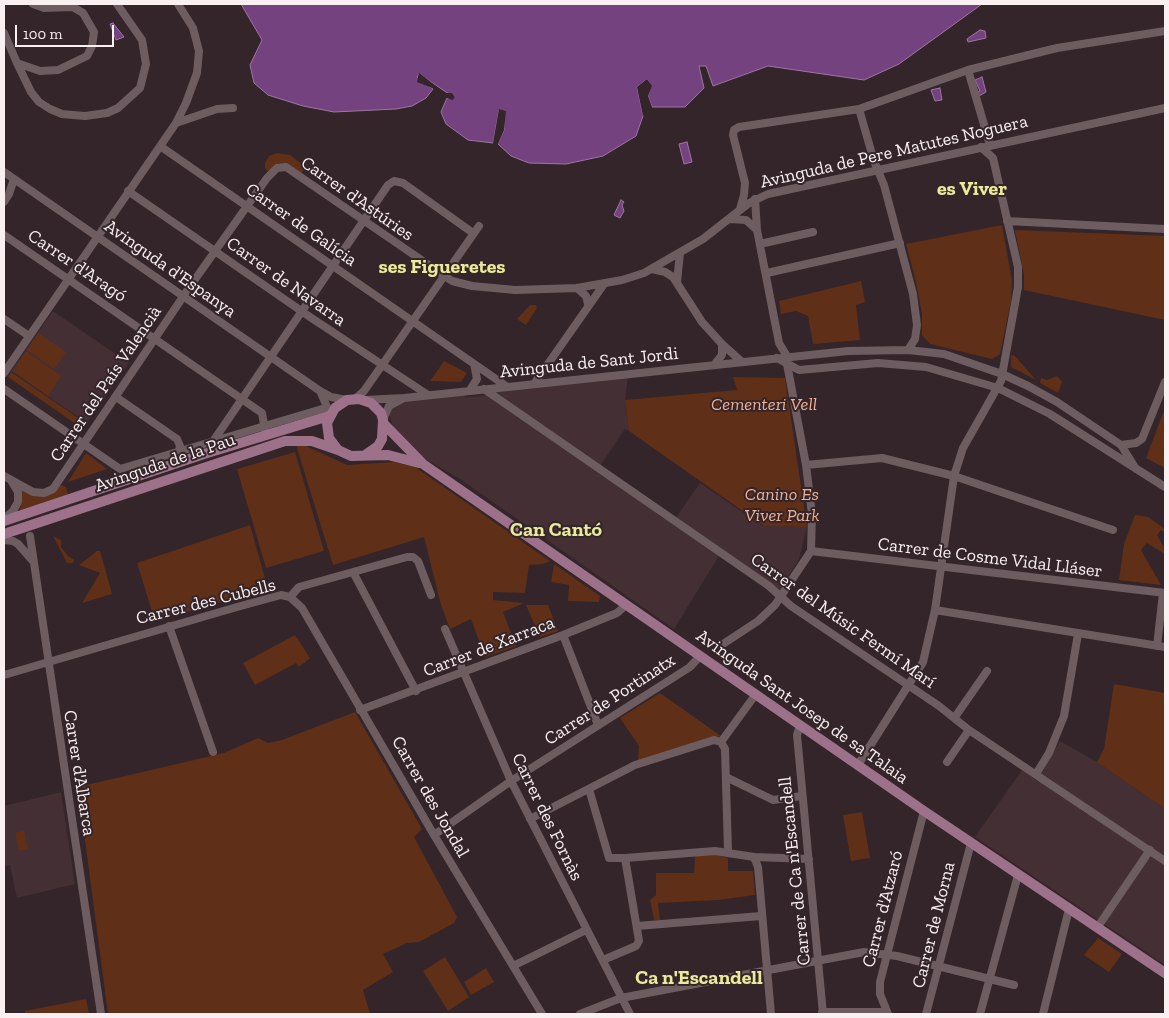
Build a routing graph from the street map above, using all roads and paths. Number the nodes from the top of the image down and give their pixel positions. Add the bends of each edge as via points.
1 (33, 4) edge
2 (117, 4) edge
3 (178, 4) edge
4 (1165, 31) edge
5 (4, 33) edge
6 (17, 63) junction
7 (968, 70) junction
8 (233, 108) dead end
9 (1165, 108) edge
10 (860, 109) junction
11 (176, 123) junction
12 (1001, 143) junction
13 (990, 145) junction
14 (160, 146) junction
15 (981, 147) junction
16 (993, 158) junction
17 (277, 168) joint
18 (877, 169) junction
19 (4, 172) edge
20 (14, 179) junction
21 (745, 183) junction
22 (128, 191) junction
23 (759, 197) junction
24 (4, 202) edge
25 (247, 206) junction
26 (739, 211) junction
27 (730, 219) junction
28 (363, 221) junction
29 (1007, 221) junction
30 (479, 226) dead end
31 (1165, 229) edge
32 (757, 230) junction
33 (813, 232) dead end
34 (473, 233) junction
35 (4, 235) edge
36 (97, 237) junction
37 (760, 244) junction
38 (900, 244) junction
39 (215, 252) junction
40 (680, 253) junction
41 (332, 265) junction
42 (652, 269) junction
43 (766, 273) junction
44 (443, 277) junction
45 (68, 278) junction
46 (677, 282) junction
47 (604, 284) junction
48 (577, 288) junction
49 (184, 297) junction
50 (588, 304) junction
51 (301, 311) junction
52 (4, 319) edge
53 (413, 322) junction
54 (29, 336) junction
55 (156, 339) junction
56 (779, 343) junction
57 (722, 344) junction
58 (908, 350) junction
59 (270, 357) junction
60 (773, 358) junction
61 (790, 360) junction
62 (742, 362) junction
63 (474, 364) junction
64 (382, 365) junction
65 (548, 365) junction
66 (714, 365) junction
67 (4, 373) edge
68 (1002, 374) junction
69 (556, 381) junction
70 (1165, 382) edge
71 (534, 384) junction
72 (506, 386) junction
73 (998, 388) junction
74 (4, 389) edge
75 (484, 389) junction
76 (470, 390) junction
77 (322, 394) junction
78 (428, 395) junction
79 (116, 397) junction
80 (404, 398) junction
81 (241, 399) junction
82 (355, 400) junction
83 (327, 413) junction
84 (384, 422) junction
85 (266, 430) junction
86 (214, 440) junction
87 (305, 440) junction
88 (84, 444) junction
89 (1121, 445) junction
90 (338, 450) junction
91 (179, 451) junction
92 (365, 455) junction
93 (397, 456) junction
94 (422, 464) junction
95 (806, 465) junction
96 (1136, 469) junction
97 (954, 476) junction
98 (7, 478) edge
99 (1165, 487) edge
100 (4, 520) edge
101 (1113, 530) dead end
102 (4, 534) edge
103 (30, 536) dead end
104 (4, 540) edge
105 (811, 551) junction
106 (33, 561) junction
107 (940, 567) junction
108 (354, 572) junction
109 (1164, 593) edge
110 (431, 595) dead end
111 (290, 597) junction
112 (781, 597) junction
113 (626, 605) junction
114 (935, 610) junction
115 (169, 626) junction
116 (445, 629) dead end
117 (1078, 634) junction
118 (563, 635) junction
119 (723, 644) dead end
120 (1161, 647) edge
121 (700, 656) junction
122 (47, 662) junction
123 (987, 671) dead end
124 (463, 674) junction
125 (4, 675) edge
126 (908, 686) junction
127 (416, 691) junction
128 (756, 694) junction
129 (360, 710) junction
130 (955, 717) junction
131 (598, 725) junction
132 (800, 725) junction
133 (969, 730) junction
134 (721, 742) junction
135 (213, 752) dead end
136 (946, 762) dead end
137 (858, 765) junction
138 (1036, 774) junction
139 (726, 777) junction
140 (511, 781) junction
141 (589, 789) junction
142 (802, 796) junction
143 (924, 811) junction
144 (530, 819) junction
145 (434, 835) junction
146 (971, 843) junction
147 (1150, 850) junction
148 (728, 852) junction
149 (754, 857) junction
150 (625, 858) junction
151 (809, 859) junction
152 (1165, 861) edge
153 (1018, 875) junction
154 (1069, 909) junction
155 (761, 916) junction
156 (637, 926) junction
157 (1097, 928) junction
158 (586, 930) junction
159 (886, 955) junction
160 (602, 960) junction
161 (819, 960) junction
162 (513, 966) junction
163 (939, 966) junction
164 (766, 971) junction
165 (1165, 973) edge
166 (989, 979) junction
167 (1014, 985) dead end
168 (621, 998) junction
169 (822, 1013) edge
170 (887, 1013) edge
171 (101, 1014) edge
172 (542, 1014) edge
173 (580, 1014) edge
174 (630, 1014) edge
175 (771, 1014) edge
176 (926, 1014) edge
177 (980, 1014) edge
178 (1043, 1014) edge

1 - 6 street via 44,8 73,6 83,13 92,25 92,46 87,56 58,70 40,71
2 - 6 street via 142,40 146,64 140,88 118,108 85,116 62,114 50,109 31,92
3 - 11 street via 193,28 199,58 193,87
4 - 7 street via 1057,48
5 - 6 street
7 - 10 street
7 - 13 street
8 - 11 street via 217,109
9 - 12 street, Avinguda de Pere Matutes Noguera
10 - 18 street
10 - 21 street via 734,130
11 - 14 street
12 - 13 street, Avinguda de Pere Matutes Noguera
12 - 16 street
13 - 15 street, Avinguda de Pere Matutes Noguera
14 - 22 street
14 - 25 street, Carrer de Galícia
15 - 16 street
15 - 18 street, Avinguda de Pere Matutes Noguera
16 - 29 street
17 - 25 street, Carrer del País Valencià
17 - 28 street, Carrer d'Astúries via 286,167
18 - 23 street, Avinguda de Pere Matutes Noguera
18 - 38 street
19 - 20 street, Avinguda d'Espanya
20 - 24 street
20 - 36 street, Avinguda d'Espanya
21 - 23 street
21 - 26 street
22 - 36 street
22 - 39 street, Carrer de Navarra
23 - 26 street, Avinguda de Pere Matutes Noguera
23 - 32 street
25 - 39 street, Carrer del País Valencià
25 - 41 street, Carrer de Galícia
26 - 27 street, Avinguda de Pere Matutes Noguera
27 - 32 street via 746,220
27 - 40 street, Avinguda de Pere Matutes Noguera
28 - 34 street via 394,181 403,183
28 - 41 street
28 - 44 street, Carrer d'Astúries
29 - 31 street
29 - 68 street via 1018,267 1018,287
30 - 34 street
32 - 37 street
33 - 37 street
34 - 44 street
35 - 45 street, Carrer d'Aragó
36 - 45 street
36 - 49 street, Avinguda d'Espanya
37 - 43 street
38 - 43 street
38 - 58 street via 916,309 914,339
39 - 49 street, Carrer del País Valencià
39 - 51 street, Carrer de Navarra
40 - 42 street, Avinguda de Pere Matutes Noguera
40 - 46 street
41 - 51 street
41 - 53 street, Carrer de Galícia
42 - 46 street via 666,272
42 - 47 street, Avinguda de Pere Matutes Noguera
43 - 56 street
44 - 48 street, Avinguda de Pere Matutes Noguera via 493,289
44 - 53 street
45 - 54 street
45 - 55 street, Carrer d'Aragó
46 - 57 street via 702,322
47 - 48 street, Avinguda de Pere Matutes Noguera
47 - 50 street
48 - 50 street via 586,296
49 - 55 street, Carrer del País Valencià
49 - 59 street, Avinguda d'Espanya
50 - 65 street
51 - 59 street
51 - 64 street, Carrer de Navarra
52 - 54 street
53 - 63 street, Carrer de Galícia
53 - 64 street
54 - 67 street
55 - 79 street, Carrer del País Valencià
55 - 81 street, Carrer d'Aragó
56 - 60 street
56 - 61 street
57 - 62 street
57 - 66 street via 722,355
58 - 61 street via 848,351
58 - 68 street via 944,354
59 - 77 street, Avinguda d'Espanya
59 - 81 street
60 - 61 street
60 - 62 street, Avinguda de Sant Jordi
61 - 73 street via 803,370 878,363 926,367
61 - 95 street
62 - 66 street, Avinguda de Sant Jordi
63 - 72 street, Carrer de Galícia
63 - 76 street via 477,379
64 - 78 street, Carrer de Navarra
64 - 82 street
65 - 69 street via 549,373
65 - 71 street
66 - 69 street, Avinguda de Sant Jordi
68 - 73 street
68 - 89 street via 1058,402
69 - 71 street, Avinguda de Sant Jordi
70 - 89 street via 1142,439
71 - 72 street, Avinguda de Sant Jordi
72 - 75 street, Avinguda de Sant Jordi
73 - 96 street via 1050,414
73 - 97 street via 964,448
74 - 88 street
75 - 76 street, Avinguda de Sant Jordi
75 - 112 street, Carrer del Músic Fermí Marí
76 - 78 street, Avinguda de Sant Jordi
77 - 82 street, Avinguda d'Espanya
77 - 83 street
78 - 80 street, Avinguda de Sant Jordi
79 - 88 street, Carrer del País Valencià
79 - 91 street via 177,439
80 - 82 street, Avinguda de Sant Jordi
80 - 84 street via 390,406
81 - 85 street, Carrer d'Aragó via 262,414
81 - 86 street
82 - 83 main road
82 - 84 main road via 376,408
83 - 85 street, Avinguda de la Pau
83 - 85 main road, Avinguda de la Pau via 308,423
83 - 90 main road via 327,430
84 - 92 main road via 378,446
84 - 94 main road
85 - 86 street, Avinguda de la Pau
85 - 100 main road, Avinguda de la Pau
86 - 91 street, Avinguda de la Pau
87 - 90 main road, Avinguda de la Pau
87 - 93 main road via 349,461
87 - 102 main road, Avinguda de la Pau via 273,444
88 - 91 street, Avinguda de la Pau via 120,469
88 - 98 street, Carrer del País Valencià via 53,489 44,493 33,492
89 - 96 street
90 - 92 main road via 351,456
92 - 93 main road
93 - 94 main road
94 - 113 main road, Avinguda Sant Josep de sa Talaia
95 - 97 street via 882,458
95 - 105 street via 814,522
96 - 99 street
97 - 101 street
97 - 107 street
98 - 100 street via 18,492 18,502
103 - 106 street, Carrer d'Albarca
104 - 106 street via 18,544
105 - 107 street, Carrer de Cosme Vidal Lláser
105 - 112 street
106 - 122 street, Carrer d'Albarca
107 - 109 street, Carrer de Cosme Vidal Lláser
107 - 114 street
108 - 110 street, Carrer des Cubells via 413,557 418,561
108 - 111 street, Carrer des Cubells via 299,587
108 - 127 street
109 - 120 street
111 - 115 street, Carrer des Cubells via 274,597
111 - 129 street, Carrer des Jondal via 302,608
112 - 119 street via 758,621
112 - 126 street, Carrer del Músic Fermí Marí
113 - 118 street, Carrer de Xarraca via 617,613
113 - 121 main road, Avinguda Sant Josep de sa Talaia
114 - 117 street
114 - 126 street via 923,662
115 - 122 street, Carrer des Cubells
115 - 135 street
116 - 124 street, Carrer des Fornàs
117 - 120 street
117 - 138 street via 1064,716 1049,753
118 - 124 street, Carrer de Xarraca
118 - 131 street
121 - 128 main road, Avinguda Sant Josep de sa Talaia
121 - 131 street, Carrer de Portinatx via 690,667
122 - 125 street, Carrer des Cubells
122 - 171 street, Carrer d'Albarca
123 - 130 street
124 - 127 street, Carrer de Xarraca
124 - 140 street, Carrer des Fornàs
126 - 130 street, Carrer del Músic Fermí Marí
126 - 137 street
127 - 129 street, Carrer de Xarraca
128 - 132 main road, Avinguda Sant Josep de sa Talaia
128 - 134 street
129 - 145 street, Carrer des Jondal
130 - 133 street, Carrer del Músic Fermí Marí
131 - 140 street, Carrer de Portinatx
132 - 137 main road, Avinguda Sant Josep de sa Talaia
132 - 142 street, Carrer de Ca n'Escandell via 797,735
133 - 136 street
133 - 138 street, Carrer del Músic Fermí Marí
134 - 139 street via 725,749
134 - 141 street via 714,740 635,765
137 - 143 main road, Avinguda Sant Josep de sa Talaia
138 - 147 street, Carrer del Músic Fermí Marí
139 - 142 street via 774,800
139 - 148 street
140 - 144 street, Carrer des Fornàs
140 - 145 street, Carrer de Portinatx
141 - 144 street
141 - 150 street via 609,858
142 - 151 street, Carrer de Ca n'Escandell
143 - 146 main road, Avinguda Sant Josep de sa Talaia
143 - 159 street, Carrer d'Atzaró
144 - 158 street, Carrer des Fornàs
145 - 162 street, Carrer des Jondal
146 - 153 main road, Avinguda Sant Josep de sa Talaia
146 - 163 street, Carrer de Morna
147 - 152 street, Carrer del Músic Fermí Marí
147 - 157 street
148 - 149 street
148 - 150 street
149 - 151 street
149 - 155 street via 758,866
150 - 156 street
151 - 161 street, Carrer de Ca n'Escandell
153 - 154 main road, Avinguda Sant Josep de sa Talaia
153 - 166 street
154 - 157 main road, Avinguda Sant Josep de sa Talaia
154 - 178 street
155 - 156 street
155 - 164 street
156 - 160 street via 639,941 636,946
157 - 165 main road, Avinguda Sant Josep de sa Talaia
158 - 160 street, Carrer des Fornàs
158 - 162 street
159 - 161 street via 864,952
159 - 163 street
159 - 170 street, Carrer d'Atzaró via 880,994
160 - 168 street, Carrer des Fornàs
161 - 164 street
161 - 169 street, Carrer de Ca n'Escandell
162 - 172 street, Carrer des Jondal
163 - 166 street
163 - 176 street, Carrer de Morna
164 - 168 street
164 - 175 street
166 - 167 street
166 - 177 street
168 - 173 street
168 - 174 street, Carrer des Fornàs
169 - 170 street

